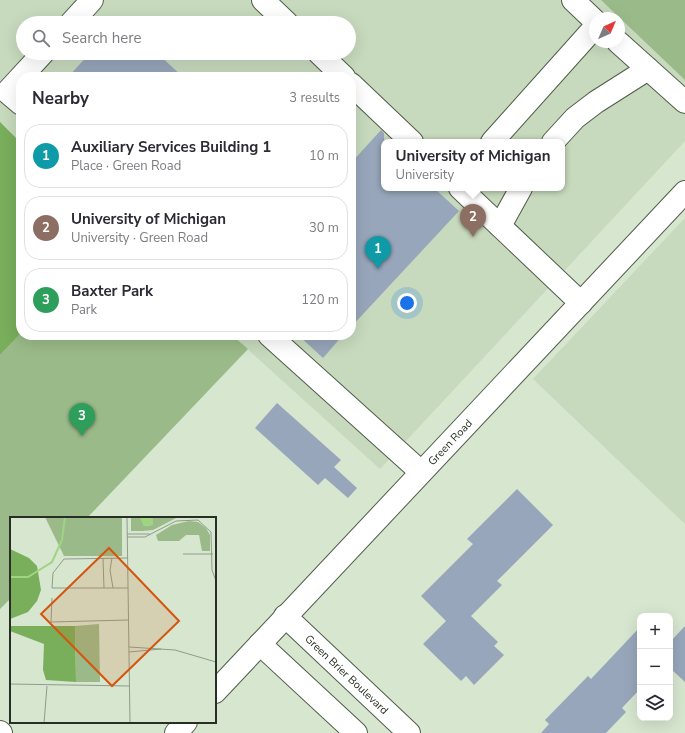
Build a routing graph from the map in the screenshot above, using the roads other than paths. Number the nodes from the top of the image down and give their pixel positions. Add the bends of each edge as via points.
1 (92, 0) edge
2 (263, 0) edge
3 (573, 0) edge
4 (589, 15) edge
5 (77, 16) edge
6 (280, 16) edge
7 (589, 34) edge
8 (625, 48) edge
9 (37, 60) edge
10 (326, 60) edge
11 (648, 69) junction
12 (25, 72) edge
13 (339, 72) edge
14 (16, 82) edge
15 (356, 89) edge
16 (16, 100) edge
17 (685, 102) edge
18 (409, 139) edge
19 (495, 139) edge
20 (556, 139) edge
21 (463, 191) edge
22 (519, 191) edge
23 (685, 192) edge
24 (500, 226) junction
25 (582, 303) junction
26 (275, 340) edge
27 (422, 472) junction
28 (286, 616) junction
29 (260, 644) junction
30 (216, 691) edge
31 (185, 723) edge
32 (176, 733) edge
33 (356, 733) edge
34 (409, 733) edge

1 - 5 street
2 - 6 street
3 - 4 street
7 - 19 street
8 - 11 street
9 - 12 street
10 - 13 street
11 - 17 street
11 - 20 street via 596,102 575,118
14 - 16 street via 7,92
15 - 18 street
21 - 24 street
22 - 24 street
23 - 25 street, Green Road
24 - 25 street
25 - 27 street, Green Road
26 - 27 street
27 - 28 street, Green Road
28 - 29 street, Green Road
28 - 34 street, Green Brier Boulevard
29 - 30 street, Green Road
29 - 33 street
31 - 32 street

